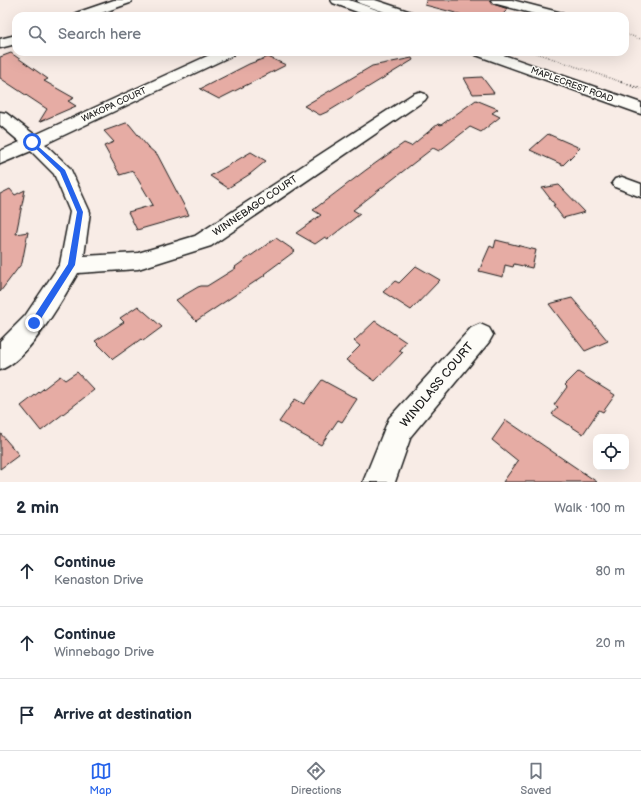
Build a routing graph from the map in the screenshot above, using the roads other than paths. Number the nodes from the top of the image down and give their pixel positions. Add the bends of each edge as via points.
1 (126, 0) edge
2 (337, 0) edge
3 (363, 0) edge
4 (497, 0) edge
5 (92, 12) edge
6 (370, 12) edge
7 (398, 12) edge
8 (542, 12) edge
9 (12, 40) edge
10 (0, 44) edge
11 (219, 56) edge
12 (492, 56) edge
13 (523, 56) edge
14 (419, 97) dead end
15 (641, 97) edge
16 (641, 109) edge
17 (0, 117) edge
18 (32, 142) junction
19 (0, 158) edge
20 (622, 183) dead end
21 (641, 191) edge
22 (71, 265) junction
23 (480, 335) dead end
24 (0, 359) edge
25 (379, 482) edge

1 - 5 street
2 - 6 street
3 - 7 street
4 - 8 street
9 - 10 street
11 - 18 street, WAKOPA COURT
12 - 16 street, MAPLECREST ROAD
13 - 15 street, MAPLECREST ROAD
14 - 22 street, WINNEBAGO COURT via 203,240 138,260
17 - 18 street
18 - 19 street, WAKOPA COURT
18 - 22 street via 63,172 80,212
20 - 21 street
22 - 24 street via 34,323
23 - 25 street, WINDLASS COURT via 399,428

